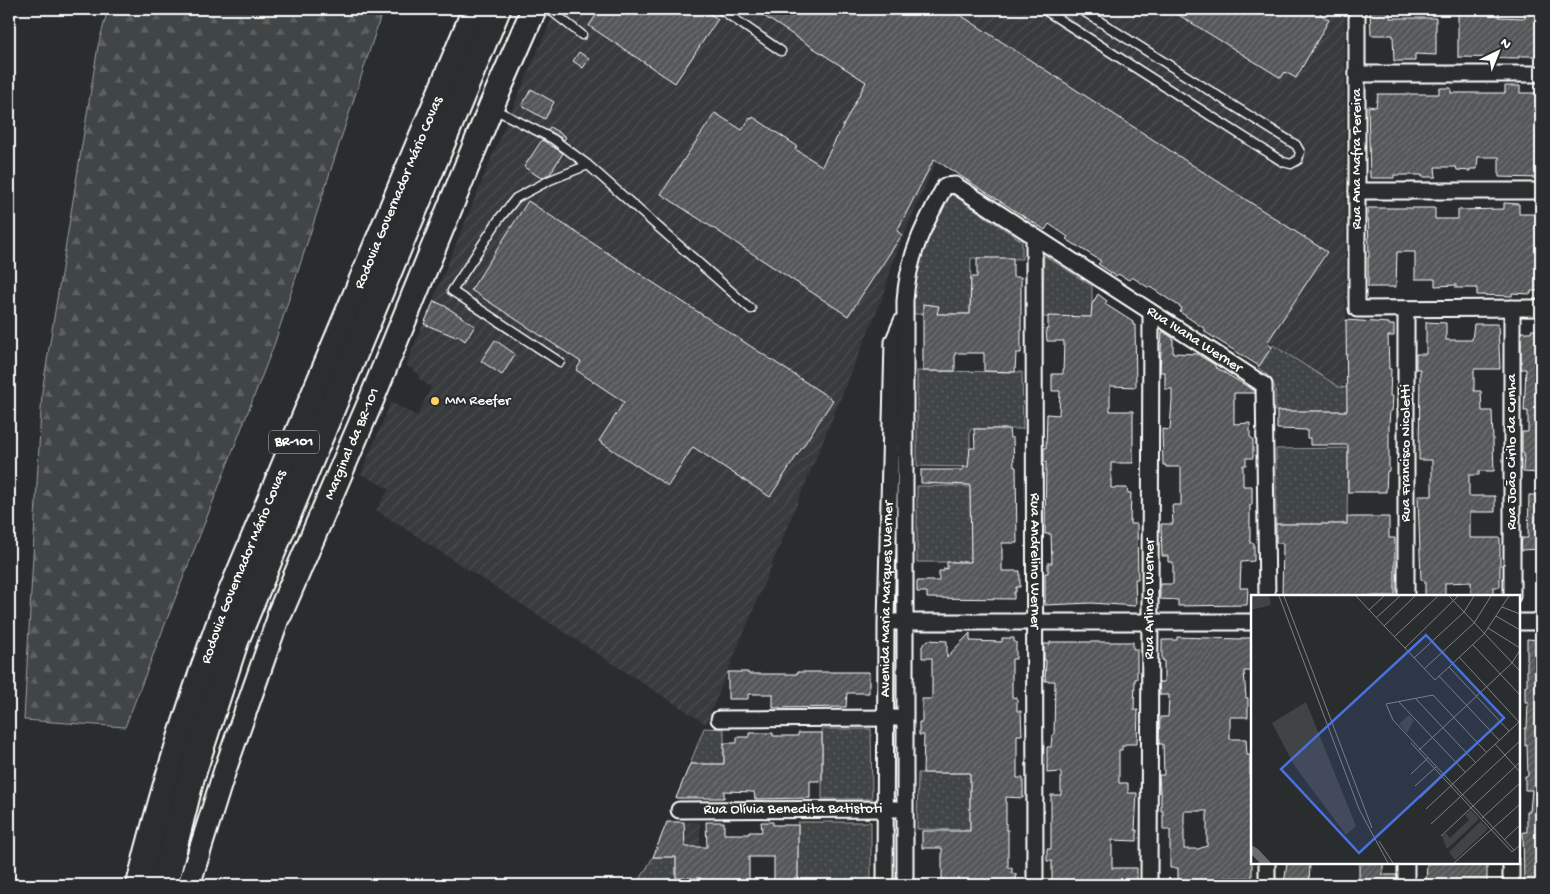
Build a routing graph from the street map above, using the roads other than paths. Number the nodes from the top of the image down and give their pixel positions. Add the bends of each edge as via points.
1 (476, 9) edge
2 (497, 9) edge
3 (534, 9) edge
4 (546, 9) edge
5 (720, 9) edge
6 (1043, 9) edge
7 (1080, 9) edge
8 (1357, 9) edge
9 (582, 35) dead end
10 (781, 51) dead end
11 (1357, 74) junction
12 (1541, 74) edge
13 (491, 107) junction
14 (588, 165) junction
15 (945, 186) joint
16 (1357, 191) junction
17 (1541, 191) edge
18 (1034, 237) junction
19 (1512, 308) junction
20 (1541, 308) edge
21 (751, 309) dead end
22 (1406, 309) junction
23 (1151, 312) junction
24 (904, 315) junction
25 (560, 362) dead end
26 (1267, 595) edge
27 (1406, 595) edge
28 (1512, 595) edge
29 (280, 613) joint
30 (886, 622) junction
31 (905, 622) junction
32 (1034, 622) junction
33 (1150, 622) junction
34 (1251, 622) edge
35 (1520, 622) edge
36 (1541, 622) edge
37 (905, 717) junction
38 (886, 718) junction
39 (719, 719) dead end
40 (885, 809) junction
41 (905, 809) junction
42 (680, 810) dead end
43 (1267, 864) edge
44 (1406, 864) edge
45 (1511, 864) edge
46 (140, 885) edge
47 (164, 885) edge
48 (188, 885) edge
49 (885, 885) edge
50 (905, 885) edge
51 (1035, 885) edge
52 (1150, 885) edge
53 (1267, 885) edge
54 (1406, 885) edge
55 (1511, 885) edge

1 - 46 highway, Rodovia Governador Mário Covas / BR-101 via 227,604 183,734
2 - 47 highway, Rodovia Governador Mário Covas / BR-101 via 235,642 191,777
3 - 13 main road, Marginal da BR-101
4 - 9 lane
5 - 10 lane
6 - 7 lane via 1283,162 1291,164 1298,160 1300,152 1296,145
8 - 11 street, Rua Ana Mafra Pereira
11 - 12 street
11 - 16 street, Rua Ana Mafra Pereira
13 - 14 lane via 553,139
13 - 29 main road, Marginal da BR-101
14 - 21 lane
14 - 25 lane via 516,198 452,290
15 - 18 street, Rua Ivana Werner via 955,185
15 - 24 street, Avenida Maria Marques Werner via 912,254
16 - 17 street
16 - 22 street, Rua Ana Mafra Pereira via 1357,309
18 - 23 street, Rua Ivana Werner
18 - 32 street, Rua Andrelino Werner
19 - 20 street
19 - 22 street
19 - 28 street, Rua João Cirilo da Cunha
22 - 27 street, Rua Francisco Nicoletti
23 - 26 street, Rua Ivana Werner via 1264,386
23 - 33 street, Rua Arlindo Werner
24 - 30 street, Avenida Maria Marques Werner via 893,342
24 - 31 street, Avenida Maria Marques Werner
29 - 48 main road, Marginal da BR-101
30 - 31 street
30 - 38 street, Avenida Maria Marques Werner
31 - 32 street
31 - 37 street, Avenida Maria Marques Werner
32 - 33 street
32 - 51 street, Rua Andrelino Werner
33 - 34 street
33 - 52 street, Rua Arlindo Werner
35 - 36 street
37 - 38 street
37 - 41 street, Avenida Maria Marques Werner
38 - 39 street
38 - 40 street, Avenida Maria Marques Werner
40 - 41 street, Rua Olívia Benedita Batistoti
40 - 42 street, Rua Olívia Benedita Batistoti
40 - 49 street, Avenida Maria Marques Werner
41 - 50 street, Avenida Maria Marques Werner
43 - 53 street
44 - 54 street
45 - 55 street

